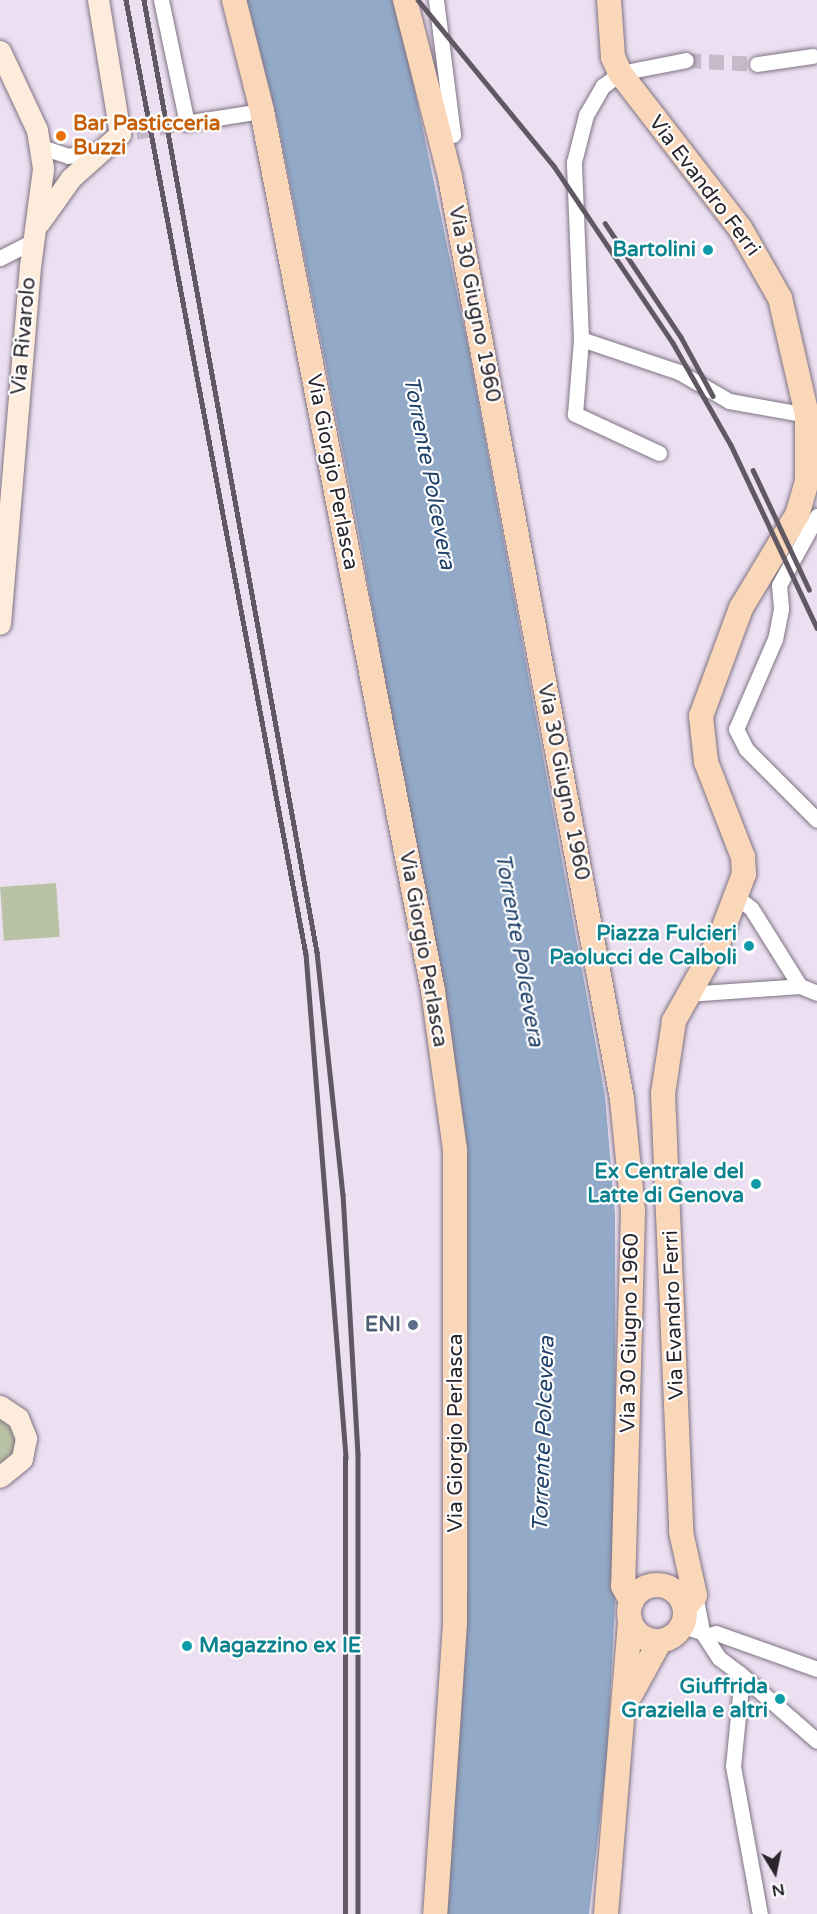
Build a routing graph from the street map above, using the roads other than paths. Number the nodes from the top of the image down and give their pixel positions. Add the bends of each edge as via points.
1 (98, 0) edge
2 (161, 0) edge
3 (234, 0) edge
4 (405, 0) edge
5 (436, 0) edge
6 (609, 0) edge
7 (0, 51) edge
8 (812, 56) dead end
9 (686, 60) tunnel mouth
10 (757, 64) tunnel mouth
11 (620, 73) junction
12 (262, 111) junction
13 (453, 135) dead end
14 (121, 138) junction
15 (41, 147) junction
16 (34, 235) junction
17 (0, 258) edge
18 (582, 339) junction
19 (807, 414) junction
20 (659, 453) dead end
21 (812, 509) edge
22 (0, 624) edge
23 (817, 820) edge
24 (738, 898) junction
25 (800, 986) junction
26 (817, 993) edge
27 (687, 994) junction
28 (0, 1406) edge
29 (0, 1477) edge
30 (684, 1548) junction
31 (644, 1599) junction
32 (694, 1619) junction
33 (660, 1641) junction
34 (817, 1669) edge
35 (739, 1673) junction
36 (623, 1716) junction
37 (817, 1741) edge
38 (435, 1914) edge
39 (606, 1914) edge
40 (617, 1914) edge
41 (760, 1914) edge

1 - 14 main road
2 - 12 street via 186,123
3 - 12 main road, Via Giorgio Perlasca
4 - 31 main road, Via 30 Giugno 1960 via 450,177 622,1100 633,1211 625,1573
5 - 13 street
6 - 11 main road, Via Evandro Ferri via 613,57
7 - 15 main road
8 - 10 street
9 - 11 street
11 - 18 street via 603,86 585,115 574,162
11 - 19 main road, Via Evandro Ferri via 756,252 782,306
12 - 38 main road, Via Giorgio Perlasca via 433,991 455,1150 455,1624
14 - 15 street via 68,156
14 - 16 main road, Via Rivarolo via 62,189
15 - 16 main road, Via Rivarolo
16 - 17 street
16 - 22 main road, Via Rivarolo
18 - 19 street via 679,372 729,401
18 - 20 street via 575,414
19 - 21 main road, Via Evandro Ferri
21 - 23 street via 778,585 780,622 736,729 746,749
21 - 24 main road, Via Evandro Ferri via 741,608 701,716 706,762 743,857
24 - 25 street via 751,908
24 - 27 main road, Via Evandro Ferri
25 - 26 street
25 - 27 street
27 - 30 main road, Via Evandro Ferri via 674,1021 663,1094
28 - 29 main road via 18,1418 26,1438 22,1459
30 - 31 main road, Via Evandro Ferri
30 - 32 main road, Via Evandro Ferri
31 - 32 main road
31 - 33 main road via 641,1636
31 - 36 main road
32 - 33 main road
32 - 34 street via 717,1633
32 - 35 street via 719,1658
33 - 36 main road via 643,1664
35 - 37 street
35 - 41 street via 735,1788
36 - 39 main road
36 - 40 street via 627,1742

